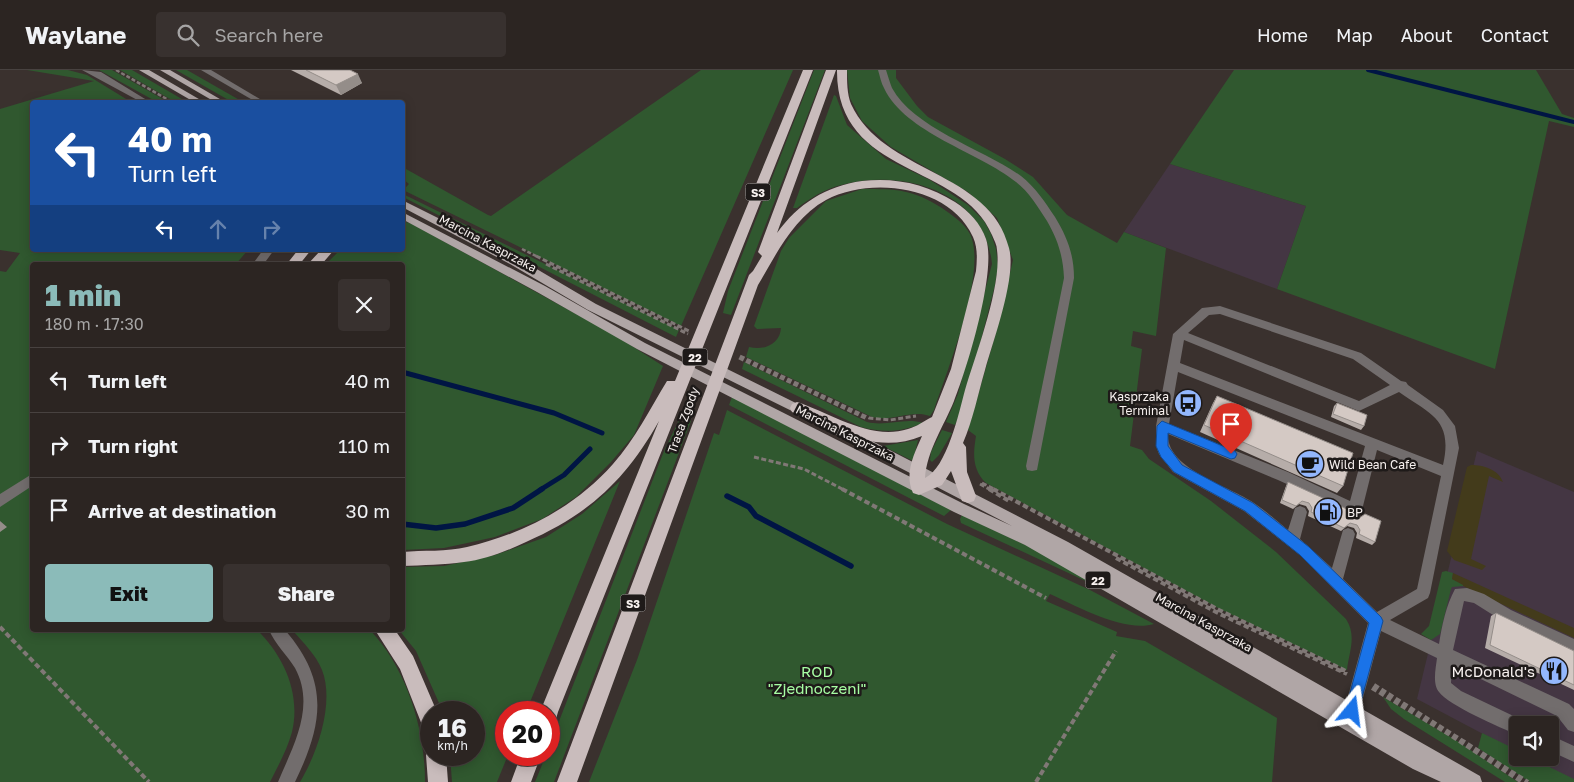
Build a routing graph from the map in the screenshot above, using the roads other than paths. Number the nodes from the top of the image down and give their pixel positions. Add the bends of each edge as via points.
1 (86, 70) edge
2 (143, 70) edge
3 (164, 70) edge
4 (205, 70) edge
5 (808, 70) edge
6 (831, 70) edge
7 (842, 70) edge
8 (882, 70) edge
9 (143, 100) edge
10 (196, 100) edge
11 (217, 100) edge
12 (258, 100) edge
13 (405, 204) edge
14 (405, 217) edge
15 (267, 252) edge
16 (304, 252) edge
17 (326, 252) edge
18 (259, 262) edge
19 (295, 262) edge
20 (316, 262) edge
21 (752, 284) junction
22 (1179, 334) junction
23 (1173, 365) junction
24 (1402, 385) junction
25 (665, 407) junction
26 (798, 408) junction
27 (938, 421) junction
28 (1162, 426) junction
29 (960, 433) junction
30 (1372, 443) junction
31 (1032, 466) dead end
32 (918, 470) junction
33 (1448, 473) junction
34 (30, 480) edge
35 (936, 480) junction
36 (920, 488) junction
37 (968, 496) junction
38 (0, 501) edge
39 (1300, 512) dead end
40 (1348, 534) dead end
41 (1292, 542) junction
42 (405, 559) edge
43 (1335, 581) junction
44 (1376, 621) junction
45 (278, 632) edge
46 (386, 632) edge
47 (1574, 647) edge
48 (1446, 655) junction
49 (423, 701) edge
50 (552, 701) edge
51 (1330, 711) junction
52 (1352, 711) junction
53 (1509, 722) edge
54 (1574, 724) edge
55 (1367, 733) junction
56 (1559, 747) edge
57 (1574, 754) edge
58 (437, 766) edge
59 (528, 766) edge
60 (286, 782) edge
61 (438, 782) edge
62 (521, 782) edge
63 (567, 782) edge
64 (1459, 782) edge
65 (1474, 782) edge

1 - 9 street
2 - 10 main road
3 - 11 main road
4 - 12 street
5 - 25 highway, Trasa Zgody / S3 via 709,314 694,336
6 - 21 highway, Trasa Zgody / S3
7 - 29 highway via 846,106 869,139 891,155 956,189 991,218 1001,237 1005,271
8 - 31 street via 883,83 902,108 918,121 1019,180 1048,214 1069,256 1069,278
13 - 26 main road, Marcina Kasprzaka / 22 via 592,307
14 - 36 main road, Marcina Kasprzaka / 22 via 641,346
15 - 18 street
16 - 19 highway
17 - 20 highway
21 - 27 highway via 788,225 812,203 837,190 863,185 913,188 933,194 963,213 979,236 985,259 983,279 954,383
21 - 63 highway, Trasa Zgody / S3
22 - 23 street
22 - 24 street via 1359,406
22 - 24 street via 1206,311 1220,310 1357,356
23 - 28 street
23 - 30 street
24 - 33 street via 1433,407 1449,426 1453,448
25 - 42 highway via 619,468 590,497 552,523 507,543 464,555
25 - 50 highway, Trasa Zgody / S3
26 - 27 highway via 850,429 878,436 904,436
26 - 32 main road, Marcina Kasprzaka / 22
27 - 32 highway
28 - 30 street via 1283,476 1307,491 1355,512
28 - 41 street via 1165,454 1178,468 1249,507
29 - 35 highway
29 - 37 highway via 956,458
30 - 33 street
32 - 35 main road, Marcina Kasprzaka / 22
32 - 36 highway
33 - 44 street via 1423,593
34 - 38 street
35 - 36 highway
35 - 37 main road, Marcina Kasprzaka / 22
36 - 51 main road, Marcina Kasprzaka / 22 via 1030,542
37 - 52 main road, Marcina Kasprzaka / 22 via 1064,546
39 - 41 street
40 - 43 street
41 - 43 street
43 - 44 street
44 - 48 street
44 - 52 street
45 - 60 street via 296,655 307,677 312,710 300,756
46 - 49 highway via 393,640
47 - 48 street via 1482,600 1460,594 1455,601
48 - 53 street via 1442,681 1449,692
48 - 54 street via 1563,710
51 - 52 street
51 - 55 main road, 22
52 - 55 street
52 - 65 main road, 22
55 - 64 main road, 22
56 - 57 street
58 - 61 highway
59 - 62 highway

